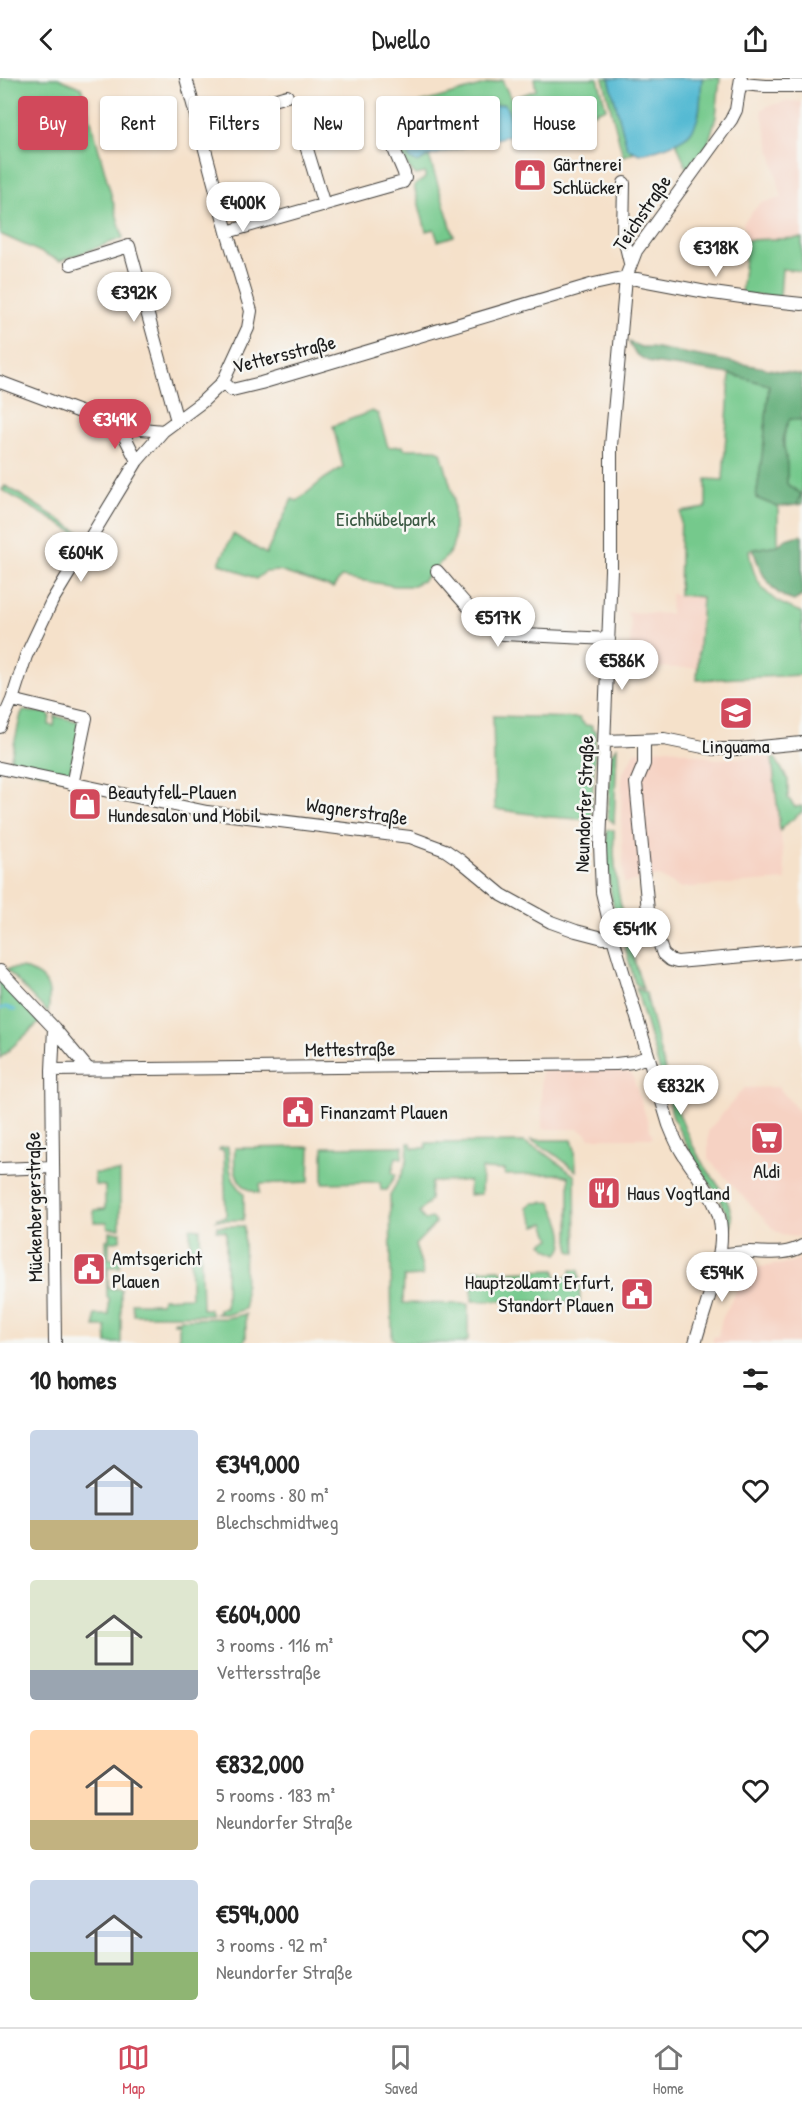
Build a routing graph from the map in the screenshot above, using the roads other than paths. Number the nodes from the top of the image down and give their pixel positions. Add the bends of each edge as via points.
1 (186, 78) edge
2 (741, 81) edge
3 (802, 86) edge
4 (192, 96) edge
5 (287, 96) dead end
6 (280, 98) edge
7 (206, 150) edge
8 (307, 150) edge
9 (395, 150) edge
10 (624, 183) dead end
11 (324, 205) junction
12 (227, 232) junction
13 (630, 263) junction
14 (71, 264) dead end
15 (626, 277) junction
16 (802, 304) edge
17 (0, 382) edge
18 (223, 382) junction
19 (177, 421) junction
20 (120, 427) junction
21 (162, 431) junction
22 (136, 461) junction
23 (437, 572) dead end
24 (609, 639) junction
25 (12, 700) junction
26 (0, 727) edge
27 (644, 740) junction
28 (605, 741) junction
29 (802, 743) edge
30 (0, 768) edge
31 (72, 785) junction
32 (613, 938) junction
33 (802, 951) edge
34 (0, 973) edge
35 (54, 1028) junction
36 (647, 1057) junction
37 (52, 1070) junction
38 (89, 1070) junction
39 (54, 1167) junction
40 (0, 1169) edge
41 (802, 1246) edge
42 (719, 1255) junction
43 (55, 1343) edge
44 (694, 1343) edge

1 - 4 street
2 - 3 street
2 - 13 street, Teichstraße via 731,120
5 - 6 street
7 - 12 street
8 - 11 street
9 - 11 street via 404,172 403,182
10 - 13 street via 623,234
11 - 12 street
12 - 18 street via 251,311 248,328
13 - 15 street, Teichstraße
14 - 19 street via 129,246
15 - 16 street
15 - 18 street, Vettersstraße via 261,383 232,390
15 - 24 street, Neundorfer Straße via 611,446
17 - 20 street
18 - 19 street, Vettersstraße
19 - 21 street, Vettersstraße
20 - 21 street
20 - 22 street
21 - 22 street, Vettersstraße
22 - 25 street, Vettersstraße via 52,602 26,656
23 - 24 street via 491,629 503,634
24 - 28 street, Neundorfer Straße
25 - 26 street, Vettersstraße
25 - 31 street via 86,718
27 - 28 street
27 - 29 street via 664,739 713,749
27 - 33 street via 644,764 636,783 639,827 648,911 663,954 677,962
28 - 32 street, Neundorfer Straße via 600,878
30 - 31 street, Wagnerstraße
31 - 32 street, Wagnerstraße via 207,812 410,837 445,850 502,895 543,918 576,931
32 - 36 street, Neundorfer Straße
34 - 35 street
35 - 37 street, Mückenbergerstraße
35 - 38 street
36 - 38 street, Mettestraße via 616,1064
36 - 42 street, Neundorfer Straße via 669,1125 718,1212 722,1233
37 - 38 street, Mettestraße
37 - 39 street, Mückenbergerstraße
39 - 40 street
39 - 43 street, Mückenbergerstraße
41 - 42 street via 782,1253
42 - 44 street, Neundorfer Straße

